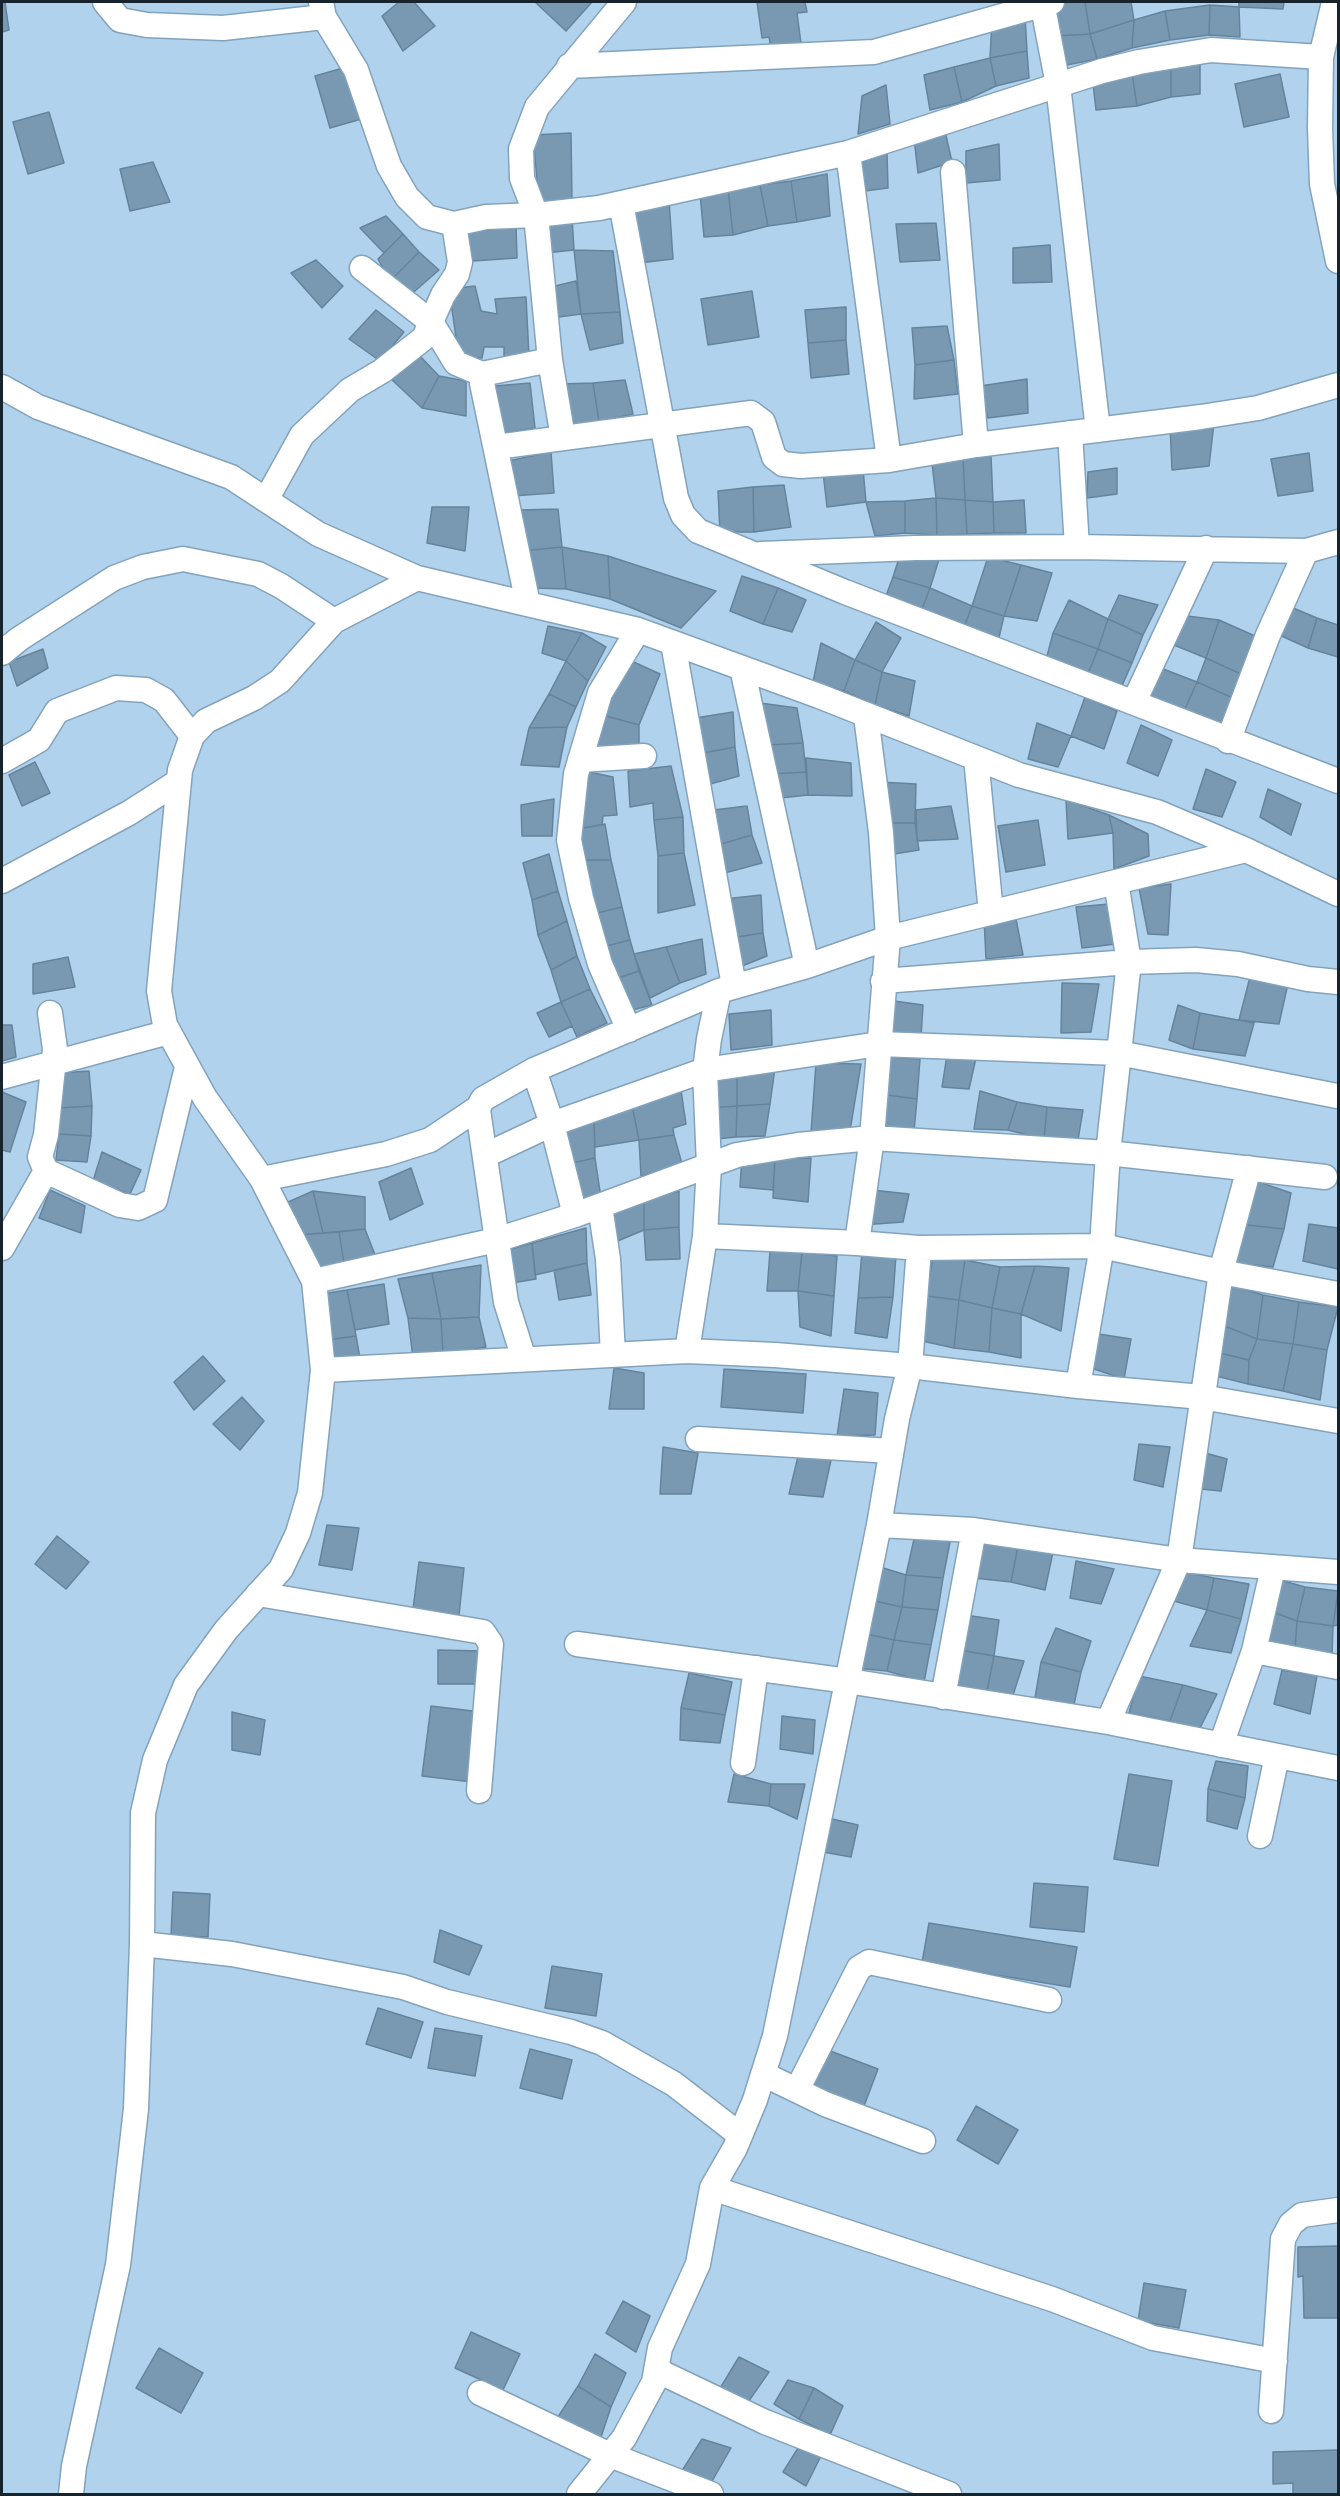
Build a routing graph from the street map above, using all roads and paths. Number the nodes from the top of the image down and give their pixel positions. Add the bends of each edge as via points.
1 (105, 2) edge
2 (624, 2) edge
3 (1045, 2) edge
4 (1334, 2) edge
5 (322, 9) edge
6 (1321, 57) junction
7 (568, 66) junction
8 (1058, 85) junction
9 (1329, 92) edge
10 (848, 153) junction
11 (953, 172) dead end
12 (621, 202) junction
13 (536, 215) junction
14 (454, 224) junction
15 (1338, 261) edge
16 (362, 268) dead end
17 (431, 322) junction
18 (550, 360) junction
19 (482, 374) junction
20 (1338, 385) edge
21 (2, 387) edge
22 (664, 425) junction
23 (1098, 430) junction
24 (1070, 433) junction
25 (562, 438) junction
26 (976, 445) junction
27 (496, 447) junction
28 (889, 460) junction
29 (267, 500) junction
30 (1338, 542) edge
31 (1077, 547) junction
32 (1206, 548) junction
33 (1306, 551) junction
34 (753, 554) junction
35 (417, 578) junction
36 (528, 604) junction
37 (334, 621) junction
38 (638, 630) junction
39 (673, 643) junction
40 (2, 653) edge
41 (742, 668) junction
42 (1134, 702) junction
43 (866, 716) junction
44 (192, 736) junction
45 (1228, 741) junction
46 (644, 756) dead end
47 (976, 759) junction
48 (580, 760) junction
49 (2, 761) edge
50 (179, 781) junction
51 (1338, 781) edge
52 (1246, 850) junction
53 (2, 881) edge
54 (1116, 882) junction
55 (1338, 894) edge
56 (991, 913) junction
57 (888, 938) junction
58 (1129, 962) junction
59 (807, 966) junction
60 (883, 981) junction
61 (1338, 982) edge
62 (726, 989) junction
63 (50, 1014) dead end
64 (629, 1030) junction
65 (169, 1032) junction
66 (879, 1044) junction
67 (1119, 1053) junction
68 (54, 1063) junction
69 (187, 1067) junction
70 (534, 1070) junction
71 (705, 1070) junction
72 (2, 1077) edge
73 (1337, 1096) dead end
74 (478, 1108) junction
75 (552, 1124) junction
76 (872, 1138) junction
77 (1108, 1153) junction
78 (486, 1155) junction
79 (709, 1166) junction
80 (1249, 1168) junction
81 (46, 1171) junction
82 (1324, 1177) dead end
83 (262, 1179) junction
84 (600, 1206) junction
85 (575, 1215) junction
86 (705, 1236) junction
87 (496, 1240) junction
88 (857, 1243) junction
89 (1102, 1246) junction
90 (2, 1248) edge
91 (919, 1248) junction
92 (1221, 1272) junction
93 (314, 1281) junction
94 (1338, 1294) edge
95 (687, 1351) junction
96 (613, 1354) junction
97 (524, 1359) junction
98 (910, 1366) junction
99 (323, 1370) junction
100 (1078, 1386) junction
101 (1202, 1397) junction
102 (1338, 1421) edge
103 (698, 1439) dead end
104 (891, 1451) junction
105 (879, 1525) junction
106 (974, 1530) junction
107 (1179, 1560) junction
108 (1273, 1569) junction
109 (1338, 1572) edge
110 (258, 1594) junction
111 (577, 1644) dead end
112 (1254, 1651) junction
113 (1338, 1667) edge
114 (756, 1668) junction
115 (848, 1681) junction
116 (943, 1697) junction
117 (1108, 1722) junction
118 (1221, 1745) junction
119 (1277, 1756) junction
120 (743, 1763) dead end
121 (1338, 1768) edge
122 (478, 1791) dead end
123 (1260, 1836) dead end
124 (142, 1944) junction
125 (1049, 2000) dead end
126 (763, 2074) junction
127 (796, 2090) junction
128 (740, 2135) junction
129 (923, 2141) dead end
130 (712, 2188) junction
131 (1338, 2210) edge
132 (1275, 2361) junction
133 (656, 2370) junction
134 (480, 2393) dead end
135 (1271, 2411) dead end
136 (610, 2454) junction
137 (71, 2494) edge
138 (579, 2494) edge
139 (711, 2494) edge
140 (949, 2494) edge

1 - 5 street via 120,20 224,28
2 - 7 street
3 - 7 street via 874,52
3 - 8 street
4 - 6 street
5 - 14 street via 356,70 389,166 408,197 427,217
6 - 8 street via 1210,50 1139,62
6 - 9 street
7 - 13 street via 537,107 521,149 522,178
8 - 10 street
8 - 23 street
9 - 15 street via 1322,184
10 - 12 street
10 - 28 street
11 - 26 street
12 - 13 street via 573,213
12 - 22 street
13 - 14 street via 486,217
13 - 18 street
14 - 17 street via 460,262
16 - 17 street
17 - 19 street via 456,363
17 - 29 street via 424,338 415,346 350,390 302,435
18 - 19 street
18 - 25 street
19 - 27 street
20 - 23 street via 1258,408
21 - 29 street via 38,407 231,477
22 - 25 street
22 - 28 street via 751,413 763,422 774,457 783,464
22 - 34 street via 676,498 683,514 698,531
23 - 24 street
24 - 26 street
24 - 31 street
25 - 27 street
26 - 28 street
27 - 36 street
29 - 35 street via 318,534
30 - 33 street
31 - 32 street
31 - 34 street
32 - 33 street
32 - 42 street
33 - 45 street via 1268,635
34 - 42 street
35 - 36 street
35 - 37 street
36 - 38 street
37 - 40 street via 258,574 183,559 114,578
37 - 44 street via 280,681 206,721
38 - 39 street
38 - 48 street via 600,693
39 - 41 street
39 - 62 street
41 - 43 street
41 - 59 street
42 - 45 street
43 - 47 street
43 - 57 street via 881,832
44 - 49 street via 164,700 146,690 116,688 57,711 39,740
44 - 50 street
45 - 51 street
46 - 48 street
47 - 52 street via 1019,775 1157,812
47 - 56 street
48 - 64 street via 569,840 580,898 600,964
50 - 53 street via 129,813
50 - 65 street via 159,991
52 - 54 street
52 - 55 street
54 - 56 street
54 - 58 street
56 - 57 street
57 - 59 street
57 - 60 street
58 - 60 street
58 - 61 street via 1196,960 1238,964 1308,980
58 - 67 street
59 - 62 street
60 - 66 street
62 - 64 street
62 - 71 street via 709,1039
63 - 68 street
64 - 70 street
65 - 68 street
65 - 69 street
66 - 67 street
66 - 71 street
66 - 76 street
67 - 73 street
67 - 77 street
68 - 72 street
68 - 81 street via 40,1157
69 - 81 street via 155,1200 138,1208 120,1205
69 - 83 street
70 - 74 street via 483,1099
70 - 75 street
71 - 75 street
71 - 79 street
74 - 78 street
74 - 83 street via 430,1140 386,1154
75 - 78 street
75 - 85 street
76 - 77 street
76 - 79 street via 762,1150
76 - 88 street
77 - 80 street
77 - 89 street
78 - 87 street
79 - 84 street
79 - 86 street
80 - 82 street
80 - 92 street
81 - 90 street
83 - 93 street
84 - 85 street
84 - 96 street via 608,1259
85 - 87 street
86 - 88 street
86 - 95 street
87 - 93 street
87 - 97 street via 506,1302
88 - 91 street
89 - 91 street
89 - 92 street
89 - 100 street
91 - 98 street
92 - 94 street
92 - 101 street
93 - 99 street
95 - 96 street
95 - 98 street
96 - 97 street
97 - 99 street
98 - 100 street
98 - 104 street
99 - 110 street via 310,1493 298,1533 281,1569
100 - 101 street
101 - 102 street
101 - 107 street
103 - 104 street
104 - 105 street
105 - 106 street
105 - 115 street
106 - 107 street
106 - 116 street
107 - 108 street
107 - 117 street
108 - 109 street
108 - 112 street
110 - 122 street via 483,1632 491,1644
110 - 124 street via 186,1685 154,1760 143,1813
111 - 114 street
112 - 113 street
112 - 118 street
114 - 115 street
114 - 120 street
115 - 116 street
115 - 126 street via 775,2036
116 - 117 street
117 - 118 street
118 - 119 street
119 - 121 street
119 - 123 street
124 - 128 street via 232,1954 403,1987 447,2002 571,2032 602,2043 674,2084
124 - 137 street via 136,2109 118,2265
125 - 127 street via 869,1962 859,1968
126 - 127 street
126 - 128 street
127 - 129 street
128 - 130 street
130 - 132 street via 1052,2300 1153,2338
130 - 133 street via 698,2264 660,2348
131 - 132 street via 1302,2215 1291,2224 1283,2239
132 - 135 street
133 - 136 street via 654,2382 624,2438
133 - 140 street via 765,2422
134 - 136 street
136 - 138 street
136 - 139 street

